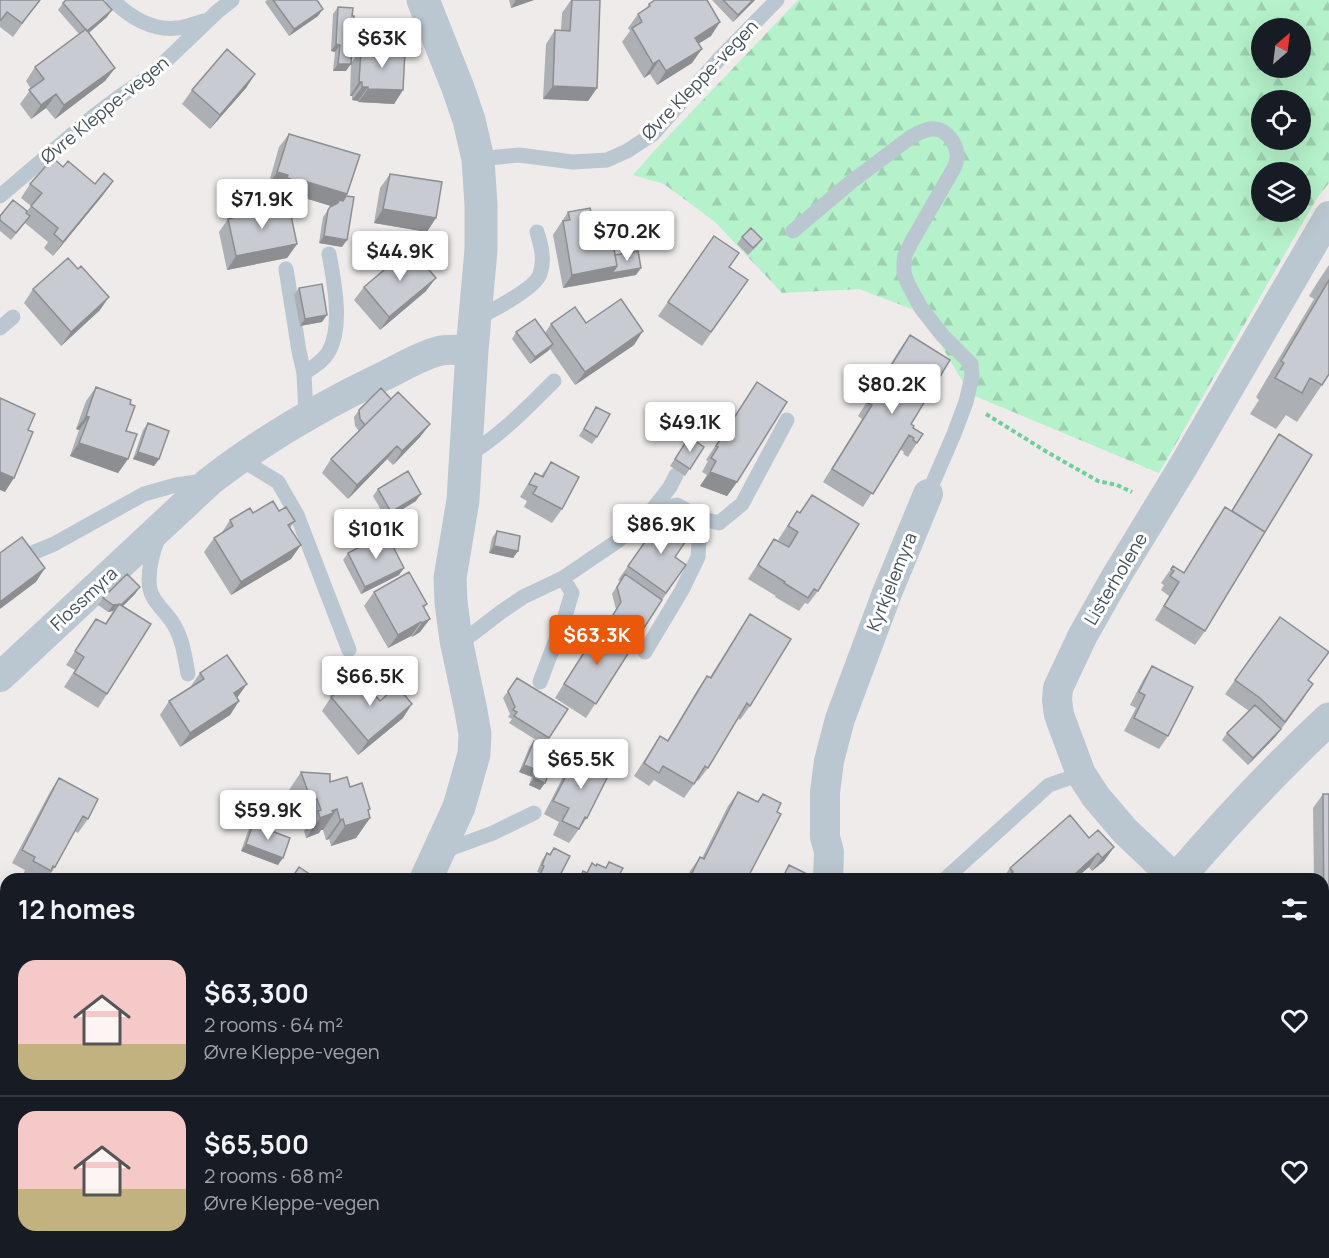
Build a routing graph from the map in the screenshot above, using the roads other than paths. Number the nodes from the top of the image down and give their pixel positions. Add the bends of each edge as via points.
1 (113, 0) edge
2 (232, 0) edge
3 (423, 0) edge
4 (777, 0) edge
5 (207, 21) junction
6 (478, 159) junction
7 (0, 196) edge
8 (1329, 216) edge
9 (793, 231) dead end
10 (537, 232) dead end
11 (329, 254) dead end
12 (286, 269) dead end
13 (13, 317) dead end
14 (0, 328) edge
15 (473, 334) junction
16 (304, 373) junction
17 (554, 381) dead end
18 (306, 417) junction
19 (787, 420) edge
20 (239, 458) junction
21 (465, 458) junction
22 (676, 475) dead end
23 (210, 481) junction
24 (928, 494) joint
25 (652, 510) junction
26 (695, 515) junction
27 (168, 520) junction
28 (30, 554) edge
29 (563, 578) junction
30 (456, 640) junction
31 (349, 650) dead end
32 (645, 652) dead end
33 (188, 674) dead end
34 (0, 677) edge
35 (540, 682) dead end
36 (1329, 719) edge
37 (1081, 774) junction
38 (534, 813) dead end
39 (432, 866) edge
40 (828, 873) edge
41 (952, 873) edge
42 (1169, 873) edge
43 (1180, 873) edge

1 - 5 lane, Øvre Kleppe-vegen via 147,24 163,28
2 - 5 lane, Øvre Kleppe-vegen
3 - 6 street via 469,120
4 - 6 lane, Øvre Kleppe-vegen via 653,134 627,151 608,160 573,162 519,155
5 - 7 lane, Øvre Kleppe-vegen via 150,76 95,115
6 - 15 street via 481,250
8 - 37 street, Listerholene via 1117,575 1058,688 1059,715
9 - 24 lane, Kyrkjelemyra via 920,132 937,129 955,145 954,168 912,241 904,263 908,284 921,308 971,364 966,402
10 - 15 lane via 542,252 539,278 489,313
11 - 16 lane via 335,337 321,362
12 - 16 lane
13 - 14 lane
15 - 18 street, Flossmyra
15 - 21 street
16 - 18 lane
17 - 21 lane via 507,427
18 - 20 street, Flossmyra
19 - 26 lane via 742,504 719,523
20 - 23 street, Flossmyra
20 - 31 lane via 278,482 297,515
21 - 30 street via 463,500 450,578
22 - 25 lane
23 - 27 street, Flossmyra
23 - 28 lane via 144,494
24 - 40 street, Kyrkjelemyra via 834,740 825,792
25 - 26 lane via 677,505
25 - 29 lane via 619,540
26 - 32 lane via 700,526 698,557
27 - 33 lane, Flossmyra via 156,542 150,587 181,641
27 - 34 street, Flossmyra
29 - 30 lane via 523,597 471,635
29 - 35 lane via 572,593
30 - 39 street via 475,734 474,754 459,807
36 - 43 street, Listerholene
37 - 41 lane via 1049,786
37 - 42 street, Listerholene via 1125,831
38 - 39 lane

